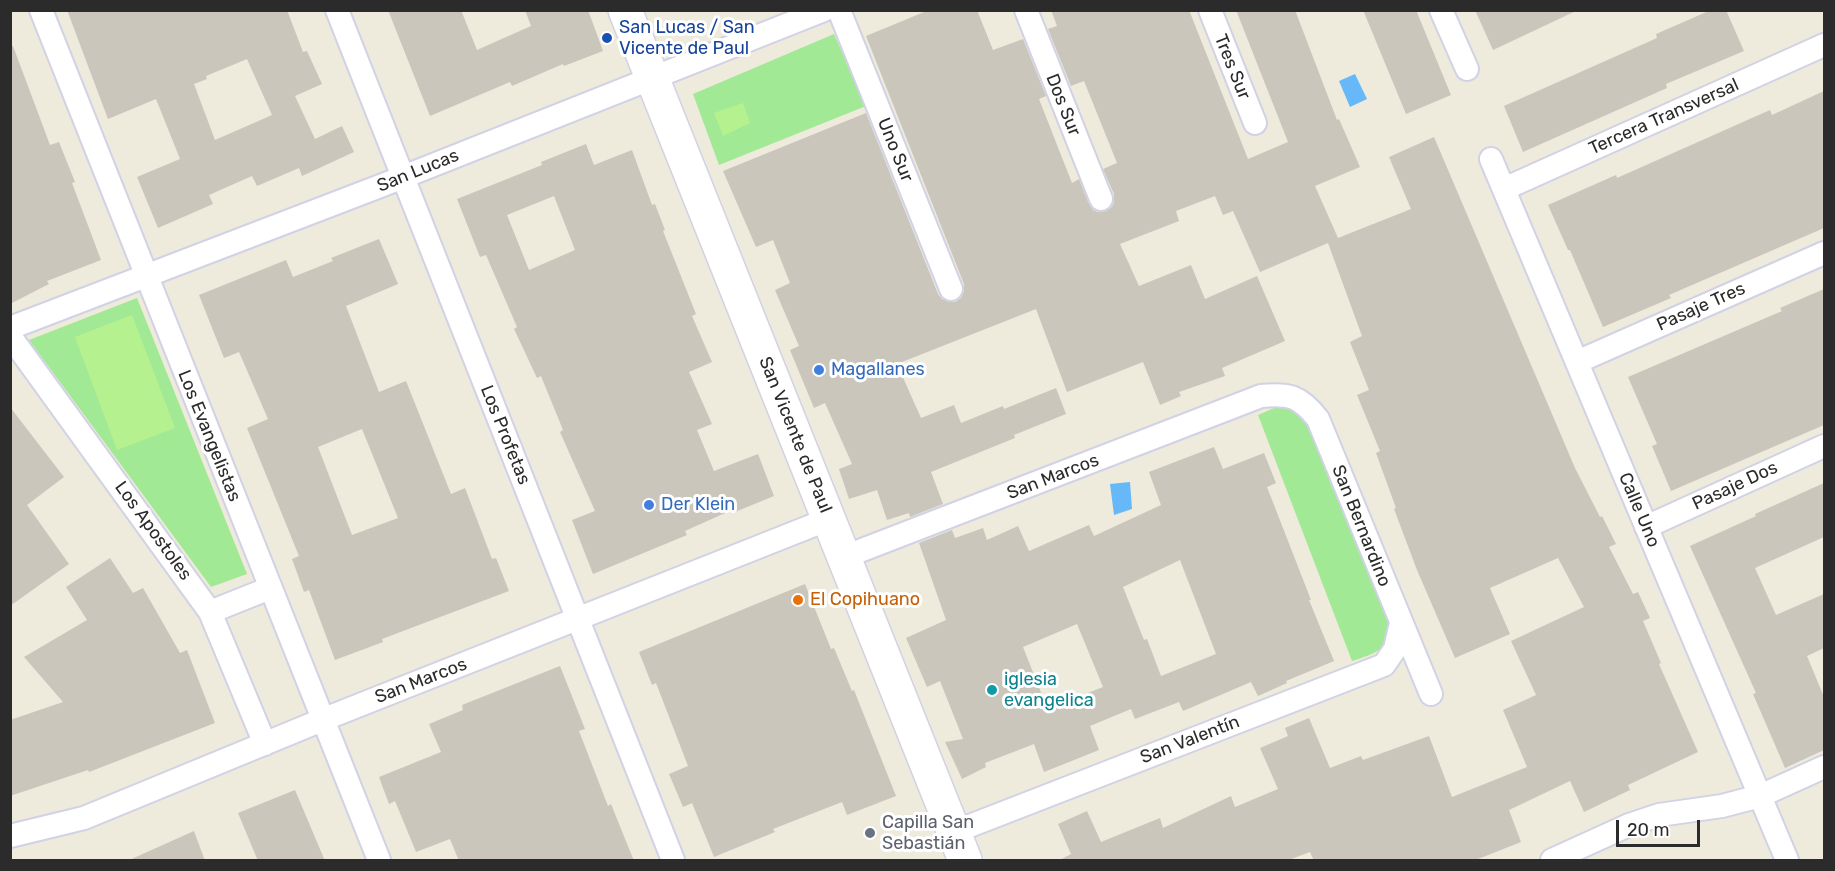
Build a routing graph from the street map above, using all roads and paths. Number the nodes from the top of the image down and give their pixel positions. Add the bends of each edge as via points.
1 (41, 10) edge
2 (337, 10) edge
3 (625, 10) edge
4 (824, 10) edge
5 (839, 10) edge
6 (1026, 10) edge
7 (1210, 10) edge
8 (1440, 10) edge
9 (1824, 45) edge
10 (1467, 69) dead end
11 (652, 77) junction
12 (1255, 123) dead end
13 (1491, 159) dead end
14 (403, 177) junction
15 (1504, 189) junction
16 (1101, 199) dead end
17 (1824, 253) edge
18 (146, 276) junction
19 (951, 289) dead end
20 (10, 328) edge
21 (10, 336) edge
22 (1577, 362) junction
23 (1261, 396) joint
24 (1824, 446) edge
25 (829, 519) junction
26 (1646, 527) junction
27 (844, 557) junction
28 (270, 588) junction
29 (210, 612) junction
30 (578, 619) junction
31 (1401, 623) junction
32 (1431, 694) dead end
33 (321, 720) junction
34 (265, 744) junction
35 (1824, 767) edge
36 (1760, 796) junction
37 (10, 836) edge
38 (959, 846) edge
39 (379, 861) edge
40 (673, 861) edge
41 (1552, 861) edge
42 (1787, 861) edge

1 - 18 street, Los Evangelistas
2 - 14 street, Los Profetas
3 - 11 street, San Vicente de Paul
4 - 11 street, San Lucas
5 - 19 street, Uno Sur
6 - 16 street, Dos Sur
7 - 12 street, Tres Sur
8 - 10 street
9 - 15 street, Tercera Transversal
11 - 14 street, San Lucas
11 - 25 street, San Vicente de Paul
13 - 15 street, Calle Uno
14 - 18 street, San Lucas
14 - 30 street, Los Profetas
15 - 22 street, Calle Uno
17 - 22 street, Pasaje Tres
18 - 20 street, San Lucas
18 - 28 street, Los Evangelistas
21 - 29 street, Los Apostoles
22 - 26 street, Calle Uno
23 - 27 street, San Marcos
23 - 31 street, San Bernardino via 1280,394 1296,398 1318,419
24 - 26 street, Pasaje Dos
25 - 27 street, San Vicente de Paul
25 - 30 street, San Marcos
26 - 36 street, Calle Uno
27 - 38 street, San Vicente de Paul
28 - 29 street
28 - 33 street, Los Evangelistas
29 - 34 street, Los Apostoles
30 - 33 street, San Marcos
30 - 40 street, Los Profetas
31 - 32 street, San Bernardino
31 - 38 street, San Valentín via 1395,649 1384,665
33 - 34 street, San Marcos
33 - 39 street, Los Evangelistas
34 - 37 street, San Marcos via 84,818
35 - 36 street
36 - 41 street via 1659,815
36 - 42 street, Calle Uno

